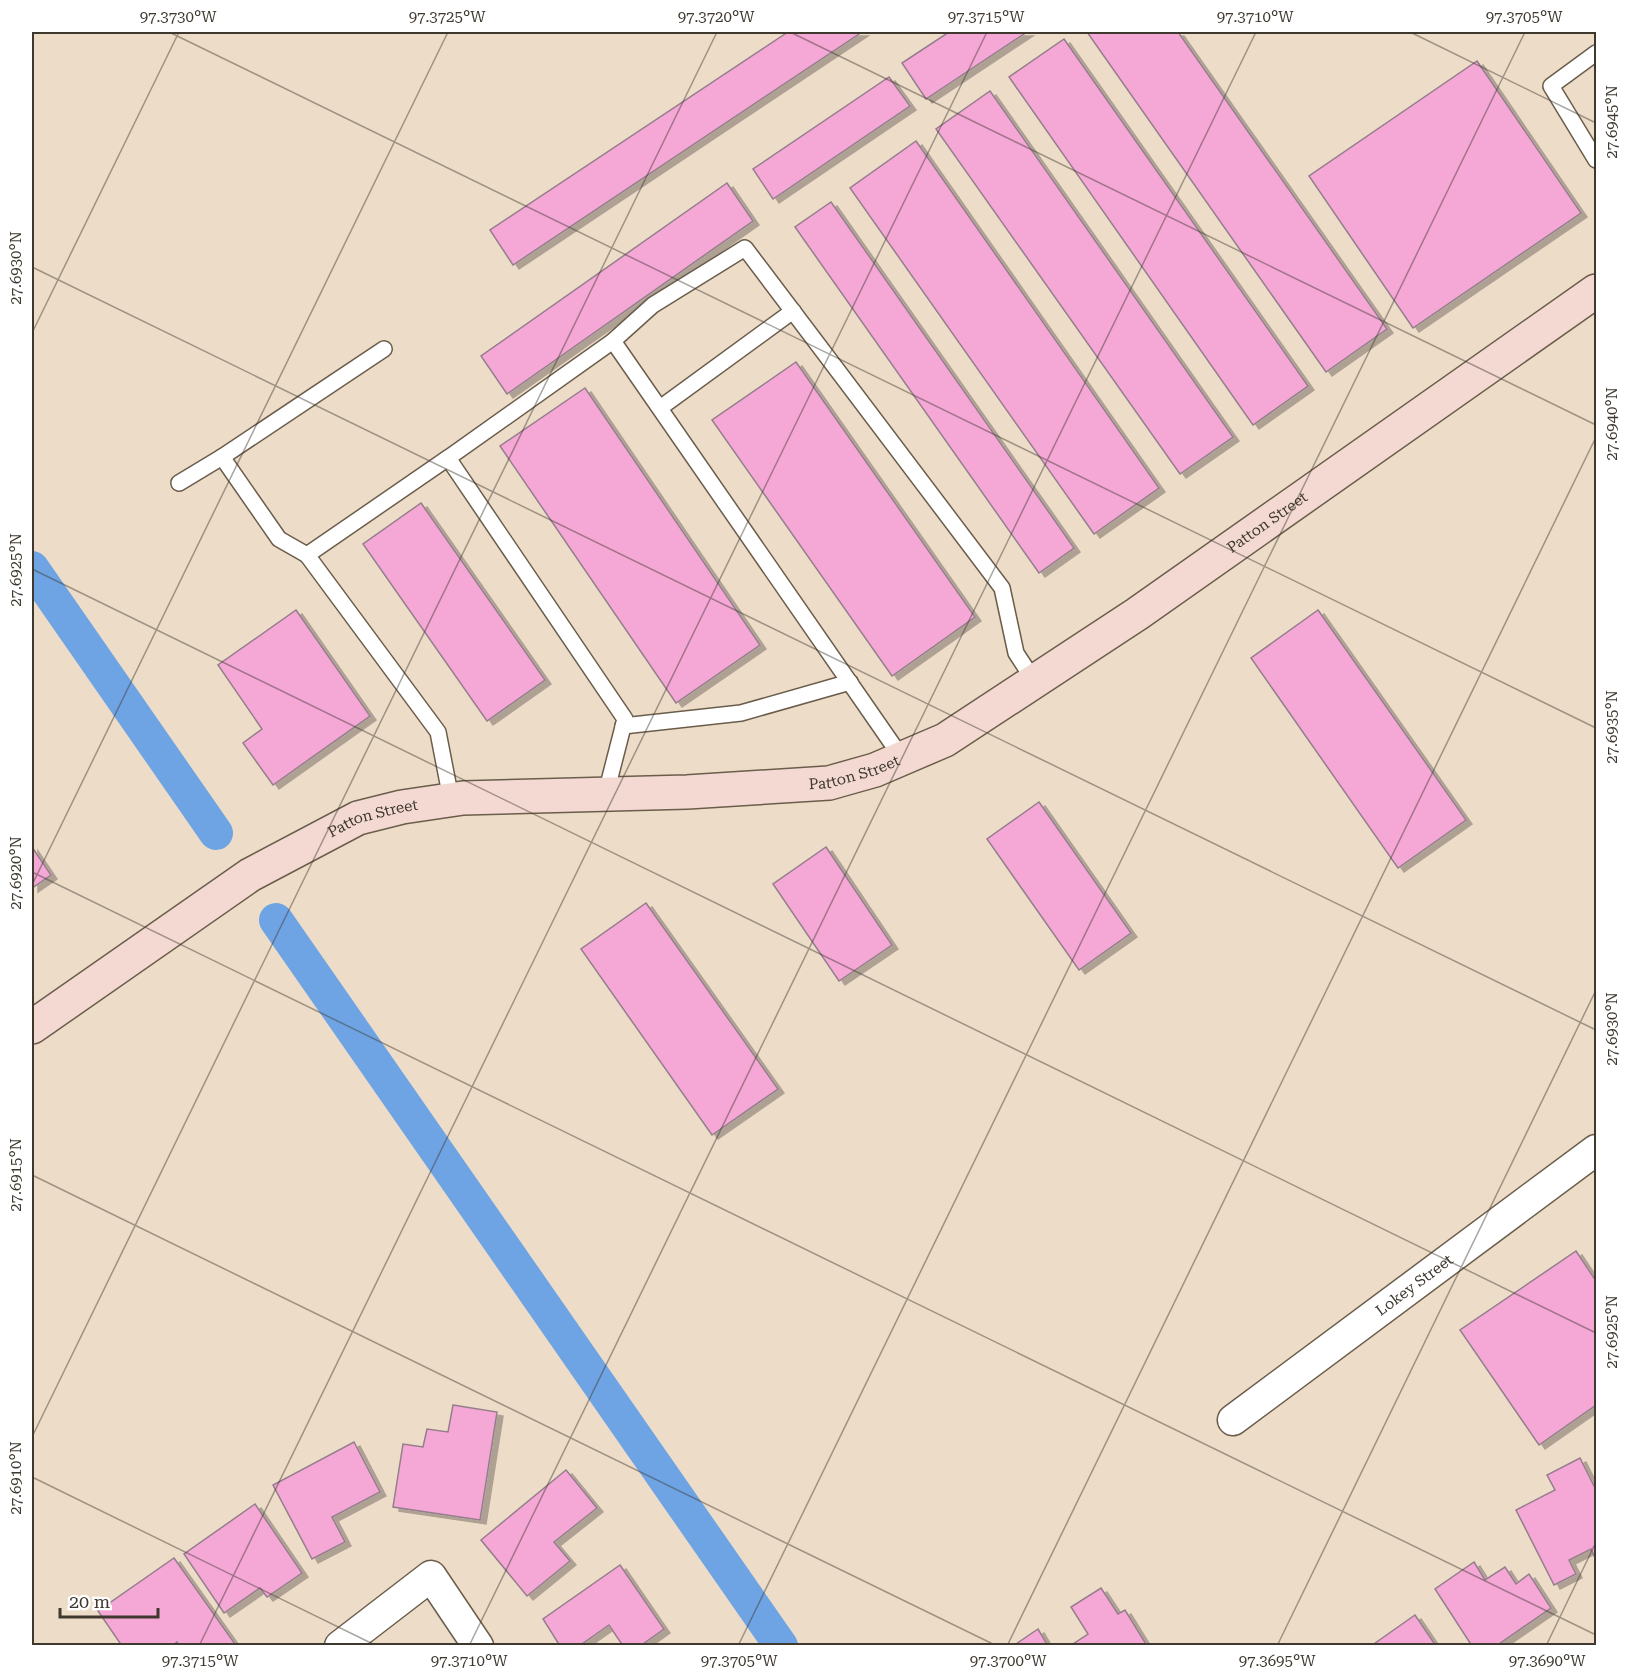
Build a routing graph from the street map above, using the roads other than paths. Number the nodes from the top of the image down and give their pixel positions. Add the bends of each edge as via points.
1 (1596, 53) edge
2 (1596, 160) edge
3 (1596, 291) edge
4 (793, 312) junction
5 (614, 341) junction
6 (384, 349) dead end
7 (660, 408) junction
8 (222, 456) junction
9 (448, 458) junction
10 (178, 483) dead end
11 (307, 555) junction
12 (850, 682) junction
13 (1035, 682) junction
14 (623, 726) junction
15 (902, 758) junction
16 (606, 793) junction
17 (451, 800) junction
18 (32, 1028) edge
19 (1596, 1150) edge
20 (1233, 1420) dead end
21 (340, 1646) edge
22 (478, 1646) edge

1 - 2 lane via 1551,86
3 - 13 street, Patton Street
4 - 5 lane via 745,248 653,305
4 - 7 lane
4 - 13 lane via 1002,588 1016,653
5 - 7 lane
5 - 9 lane
6 - 8 lane
7 - 12 lane
8 - 10 lane
8 - 11 lane via 279,539
9 - 11 lane
9 - 14 lane via 625,718
11 - 17 lane via 438,732
12 - 14 lane via 741,713
12 - 15 lane
13 - 15 street, Patton Street via 945,740
14 - 16 lane
15 - 16 street, Patton Street via 829,783
16 - 17 street, Patton Street
17 - 18 street, Patton Street via 358,818 260,870
19 - 20 street, Lokey Street
21 - 22 street via 431,1576

